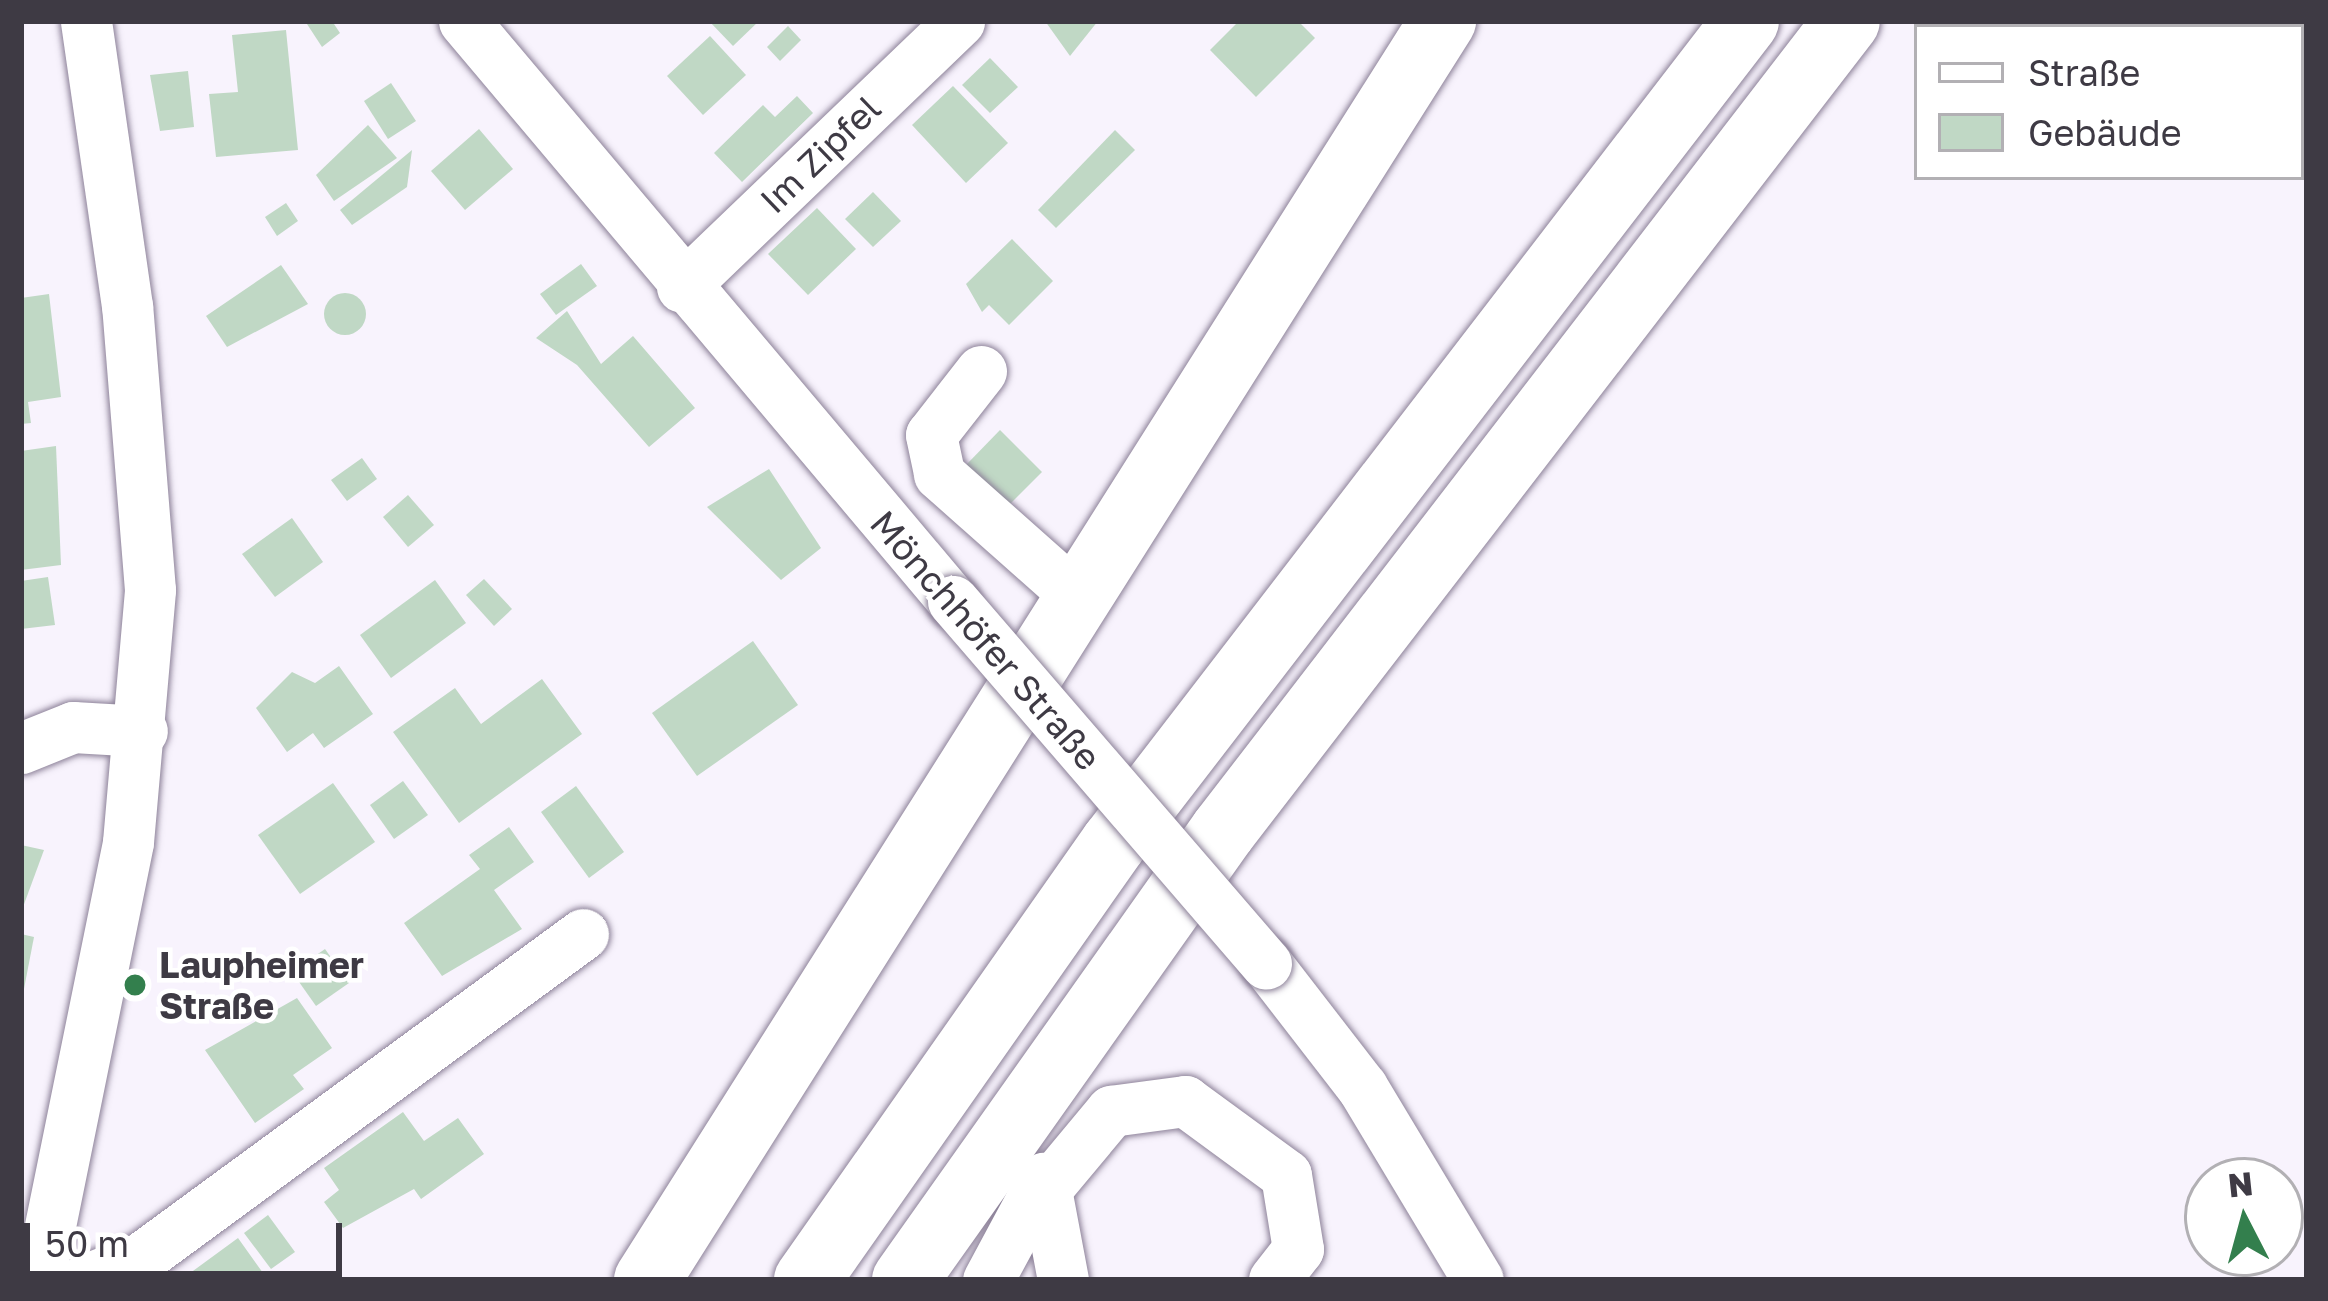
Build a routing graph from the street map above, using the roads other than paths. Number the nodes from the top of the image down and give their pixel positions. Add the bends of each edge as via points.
1 (86, 21) edge
2 (464, 21) edge
3 (959, 21) edge
4 (1443, 21) edge
5 (1713, 21) edge
6 (1746, 21) edge
7 (1846, 21) edge
8 (1648, 143) junction
9 (682, 286) junction
10 (981, 371) dead end
11 (1082, 601) junction
12 (142, 731) junction
13 (21, 748) edge
14 (583, 934) dead end
15 (1025, 1105) junction
16 (1046, 1189) junction
17 (60, 1279) edge
18 (647, 1280) edge
19 (807, 1280) edge
20 (905, 1280) edge
21 (988, 1280) edge
22 (1063, 1280) edge
23 (1274, 1280) edge
24 (1478, 1280) edge

1 - 12 street via 141,445 150,590
2 - 9 street, Mönchhöfer Straße
3 - 9 street, Im Zipfel
4 - 11 main road
5 - 8 street
6 - 8 main road
7 - 15 main road
8 - 19 main road via 1113,844
9 - 24 street, Mönchhöfer Straße, bridge via 1266,963 1362,1087
10 - 11 street via 931,435 939,474
11 - 18 main road
12 - 13 street via 73,727
12 - 17 street
14 - 17 street via 141,1258
15 - 16 street
15 - 20 main road
16 - 21 street
16 - 22 street
16 - 23 street via 1111,1111 1185,1100 1286,1175 1298,1249

